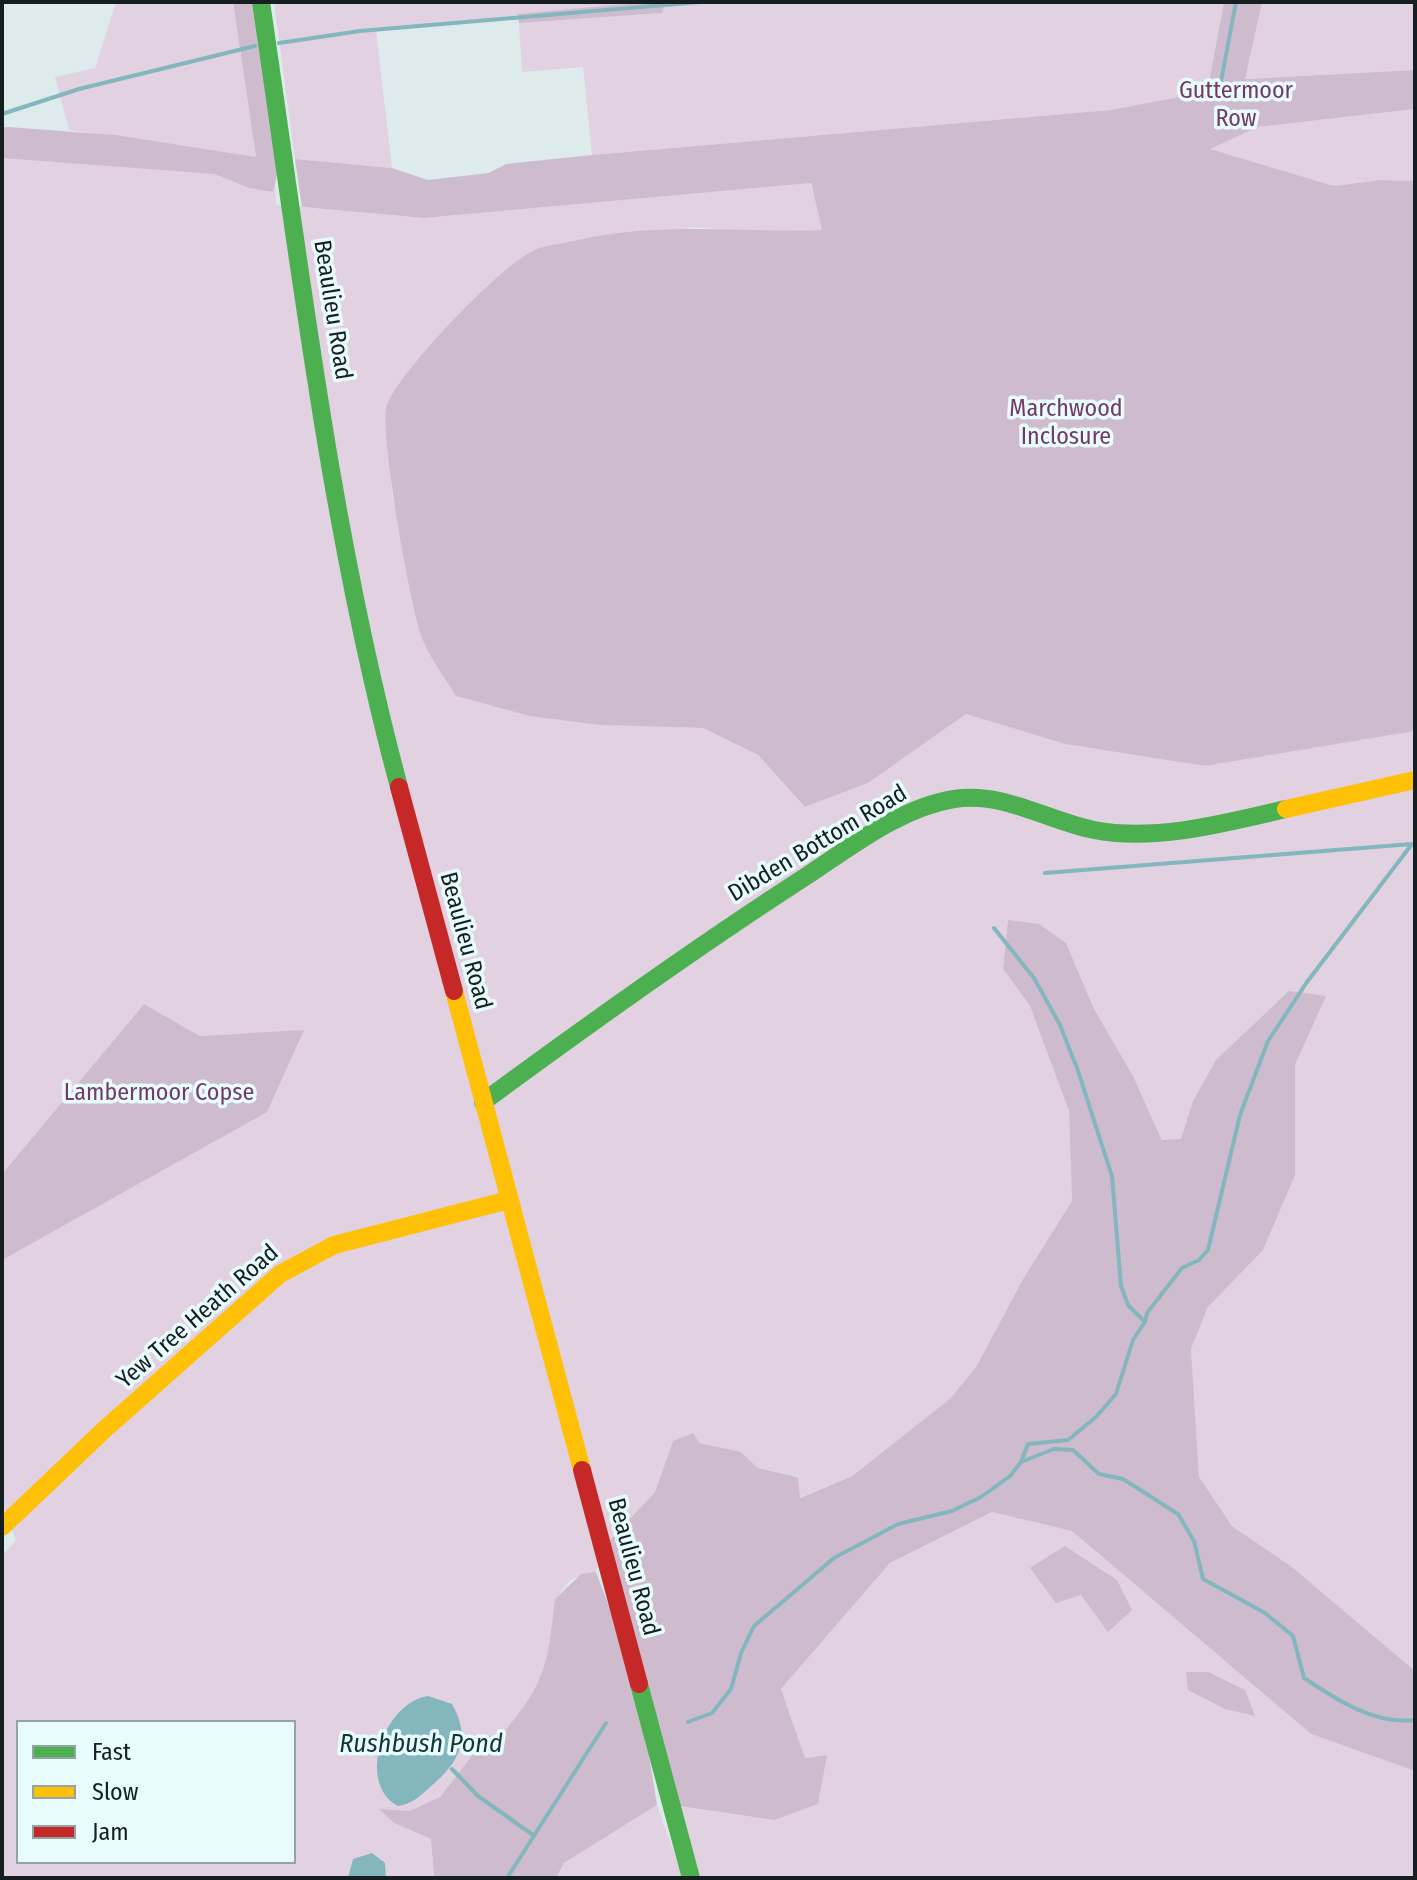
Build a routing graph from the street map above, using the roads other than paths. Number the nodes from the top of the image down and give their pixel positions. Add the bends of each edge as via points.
1 (261, 2) edge
2 (1415, 780) edge
3 (483, 1102) junction
4 (509, 1200) junction
5 (2, 1527) edge
6 (691, 1878) edge

1 - 3 street, Beaulieu Road via 353,596
2 - 3 street, Dibden Bottom Road via 1232,823 1148,833 1083,829 998,801 958,798 928,805 739,919
3 - 4 street, Beaulieu Road
4 - 5 street, Yew Tree Heath Road via 334,1245 280,1274
4 - 6 street, Beaulieu Road

